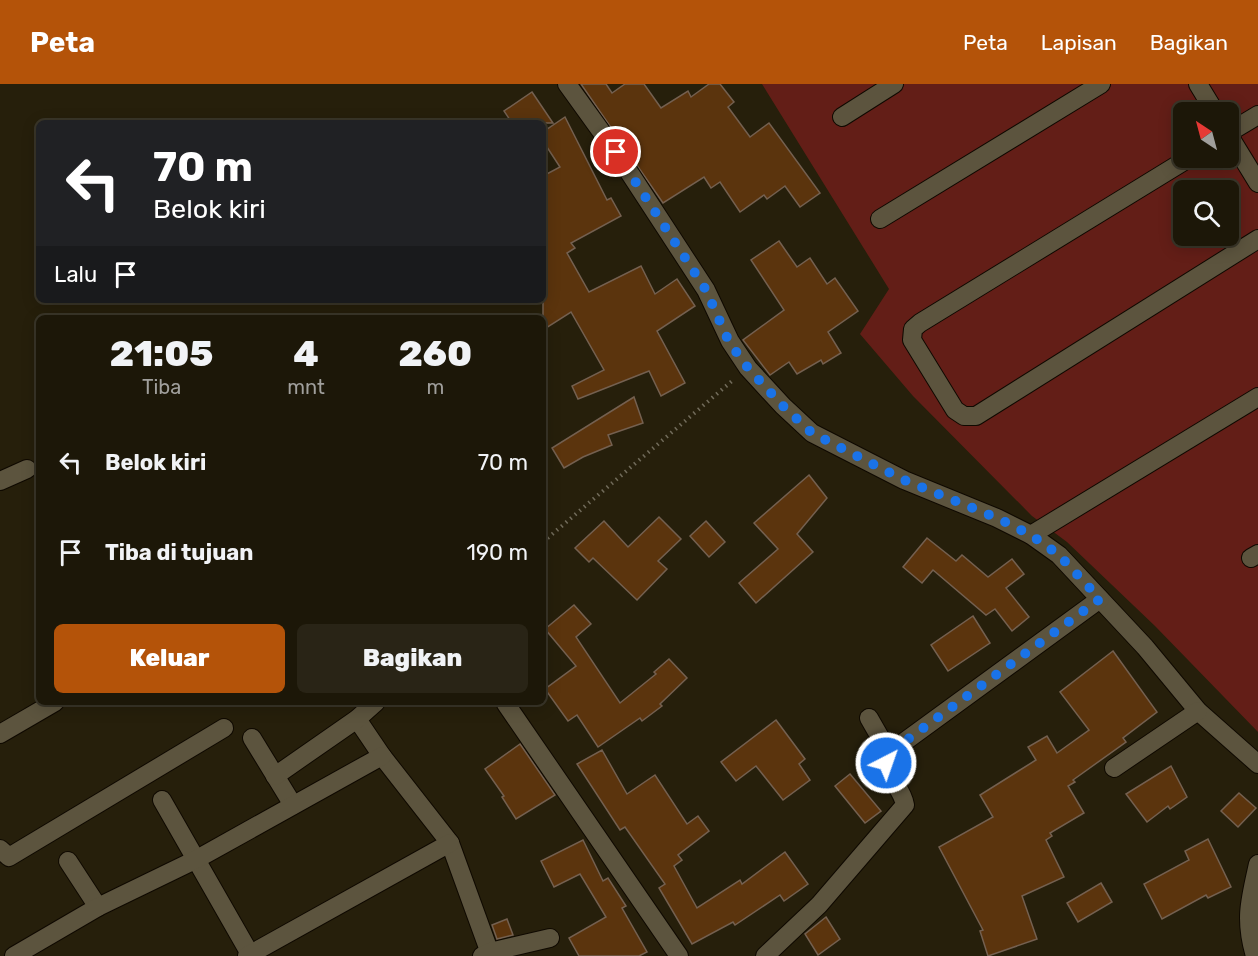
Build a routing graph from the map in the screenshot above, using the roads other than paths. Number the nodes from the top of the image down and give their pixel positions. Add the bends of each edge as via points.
1 (567, 84) edge
2 (894, 84) edge
3 (1101, 84) edge
4 (1198, 84) edge
5 (1209, 102) edge
6 (1258, 115) edge
7 (842, 117) dead end
8 (1239, 127) edge
9 (1239, 152) edge
10 (1173, 168) edge
11 (1258, 183) edge
12 (880, 219) dead end
13 (1258, 239) edge
14 (1258, 398) edge
15 (27, 469) dead end
16 (0, 481) edge
17 (1031, 535) junction
18 (1100, 599) junction
19 (50, 705) edge
20 (373, 705) edge
21 (507, 705) edge
22 (1198, 711) junction
23 (869, 718) dead end
24 (357, 719) junction
25 (224, 728) dead end
26 (0, 734) edge
27 (252, 738) dead end
28 (889, 753) junction
29 (382, 756) junction
30 (1258, 764) edge
31 (1114, 768) dead end
32 (275, 776) junction
33 (162, 800) dead end
34 (293, 805) junction
35 (450, 843) junction
36 (0, 849) edge
37 (197, 859) junction
38 (68, 861) dead end
39 (1258, 864) edge
40 (98, 907) junction
41 (550, 938) dead end
42 (249, 955) edge
43 (488, 955) edge
44 (14, 956) edge
45 (679, 956) edge
46 (765, 956) edge
47 (1255, 956) edge

1 - 17 street via 706,290 729,342 783,406 812,433 904,480
2 - 7 street
3 - 12 street
4 - 5 street
6 - 8 street
9 - 11 street
10 - 13 street via 913,329 912,340 956,410 964,416 976,416
14 - 17 street
15 - 16 street
17 - 18 street via 1059,555
18 - 22 street
18 - 28 street
19 - 26 street
20 - 24 street
21 - 45 street
22 - 30 street
22 - 31 street
23 - 28 street
24 - 29 street
24 - 32 street
25 - 36 street via 9,857
27 - 32 street
28 - 46 street via 889,776 903,794 905,805 819,905
29 - 34 street
29 - 35 street
32 - 34 street
33 - 37 street
34 - 37 street
35 - 42 street
35 - 43 street
37 - 40 street
37 - 42 street
38 - 40 street
39 - 47 street via 1247,914
40 - 44 street
41 - 43 street

